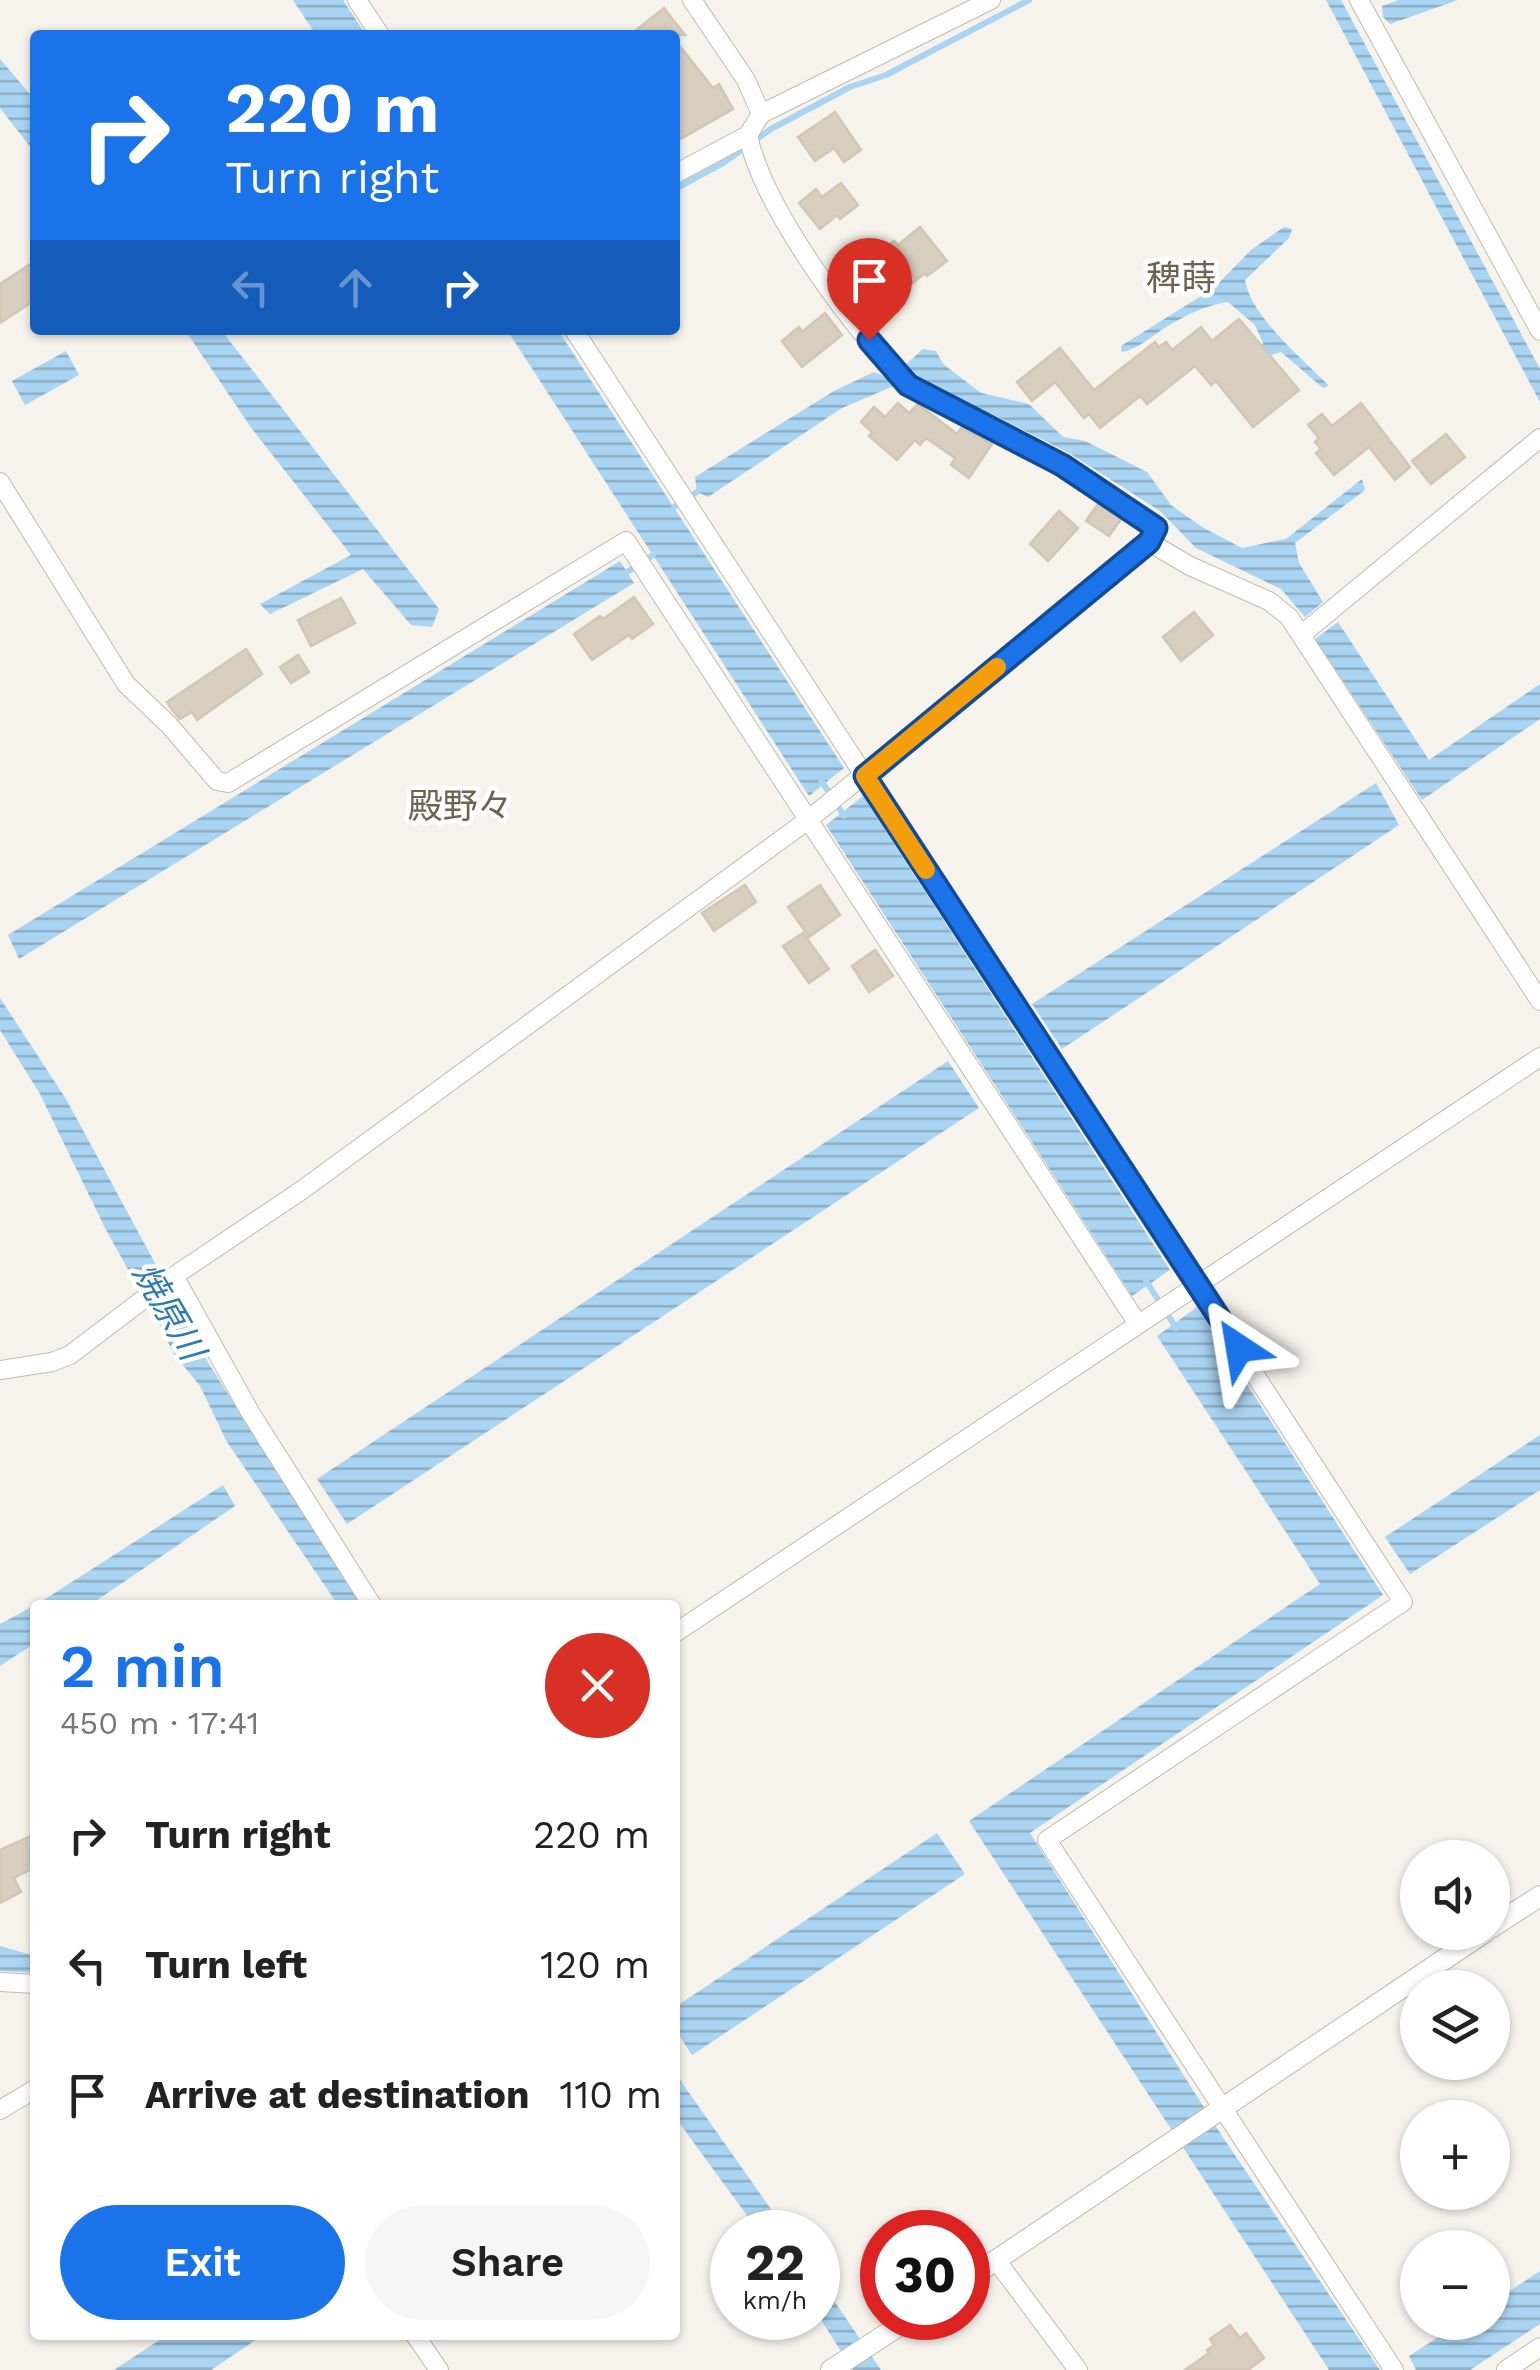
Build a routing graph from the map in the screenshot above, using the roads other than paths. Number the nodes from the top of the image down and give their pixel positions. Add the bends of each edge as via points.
1 (357, 0) edge
2 (692, 0) edge
3 (990, 0) edge
4 (1360, 0) edge
5 (377, 30) edge
6 (761, 114) junction
7 (750, 144) junction
8 (680, 172) edge
9 (1540, 331) edge
10 (577, 335) edge
11 (1540, 438) edge
12 (0, 482) edge
13 (1149, 542) junction
14 (1306, 631) junction
15 (865, 776) junction
16 (808, 820) junction
17 (1540, 1001) edge
18 (1540, 1057) edge
19 (174, 1276) junction
20 (1196, 1287) junction
21 (1140, 1322) junction
22 (0, 1370) edge
23 (369, 1600) edge
24 (680, 1630) edge
25 (1540, 1896) edge
26 (1510, 1916) edge
27 (1458, 1950) edge
28 (0, 1982) edge
29 (30, 1984) edge
30 (30, 2093) edge
31 (1222, 2108) junction
32 (0, 2110) edge
33 (996, 2260) junction
34 (990, 2264) edge
35 (418, 2340) edge
36 (877, 2340) edge
37 (1540, 2347) edge
38 (834, 2368) edge
39 (439, 2370) edge
40 (1078, 2370) edge
41 (1394, 2370) edge
42 (1506, 2370) edge

1 - 5 street
2 - 6 street
3 - 6 street
4 - 9 street
6 - 7 street
7 - 8 street
7 - 13 street via 762,182 826,284 908,385 1121,502 1156,528
10 - 15 street
11 - 14 street
12 - 16 street via 126,684 216,781 228,783 626,540
13 - 14 street via 1269,601
13 - 15 street
14 - 17 street
15 - 16 street
15 - 20 street
16 - 19 street
16 - 21 street
18 - 20 street
19 - 22 street via 70,1355
19 - 23 street
20 - 21 street
20 - 31 street via 1403,1602 1047,1840
21 - 24 street
25 - 26 street
27 - 31 street
28 - 29 street
30 - 32 street
31 - 33 street
31 - 41 street
33 - 34 street
33 - 40 street
35 - 39 street
36 - 38 street
37 - 42 street

